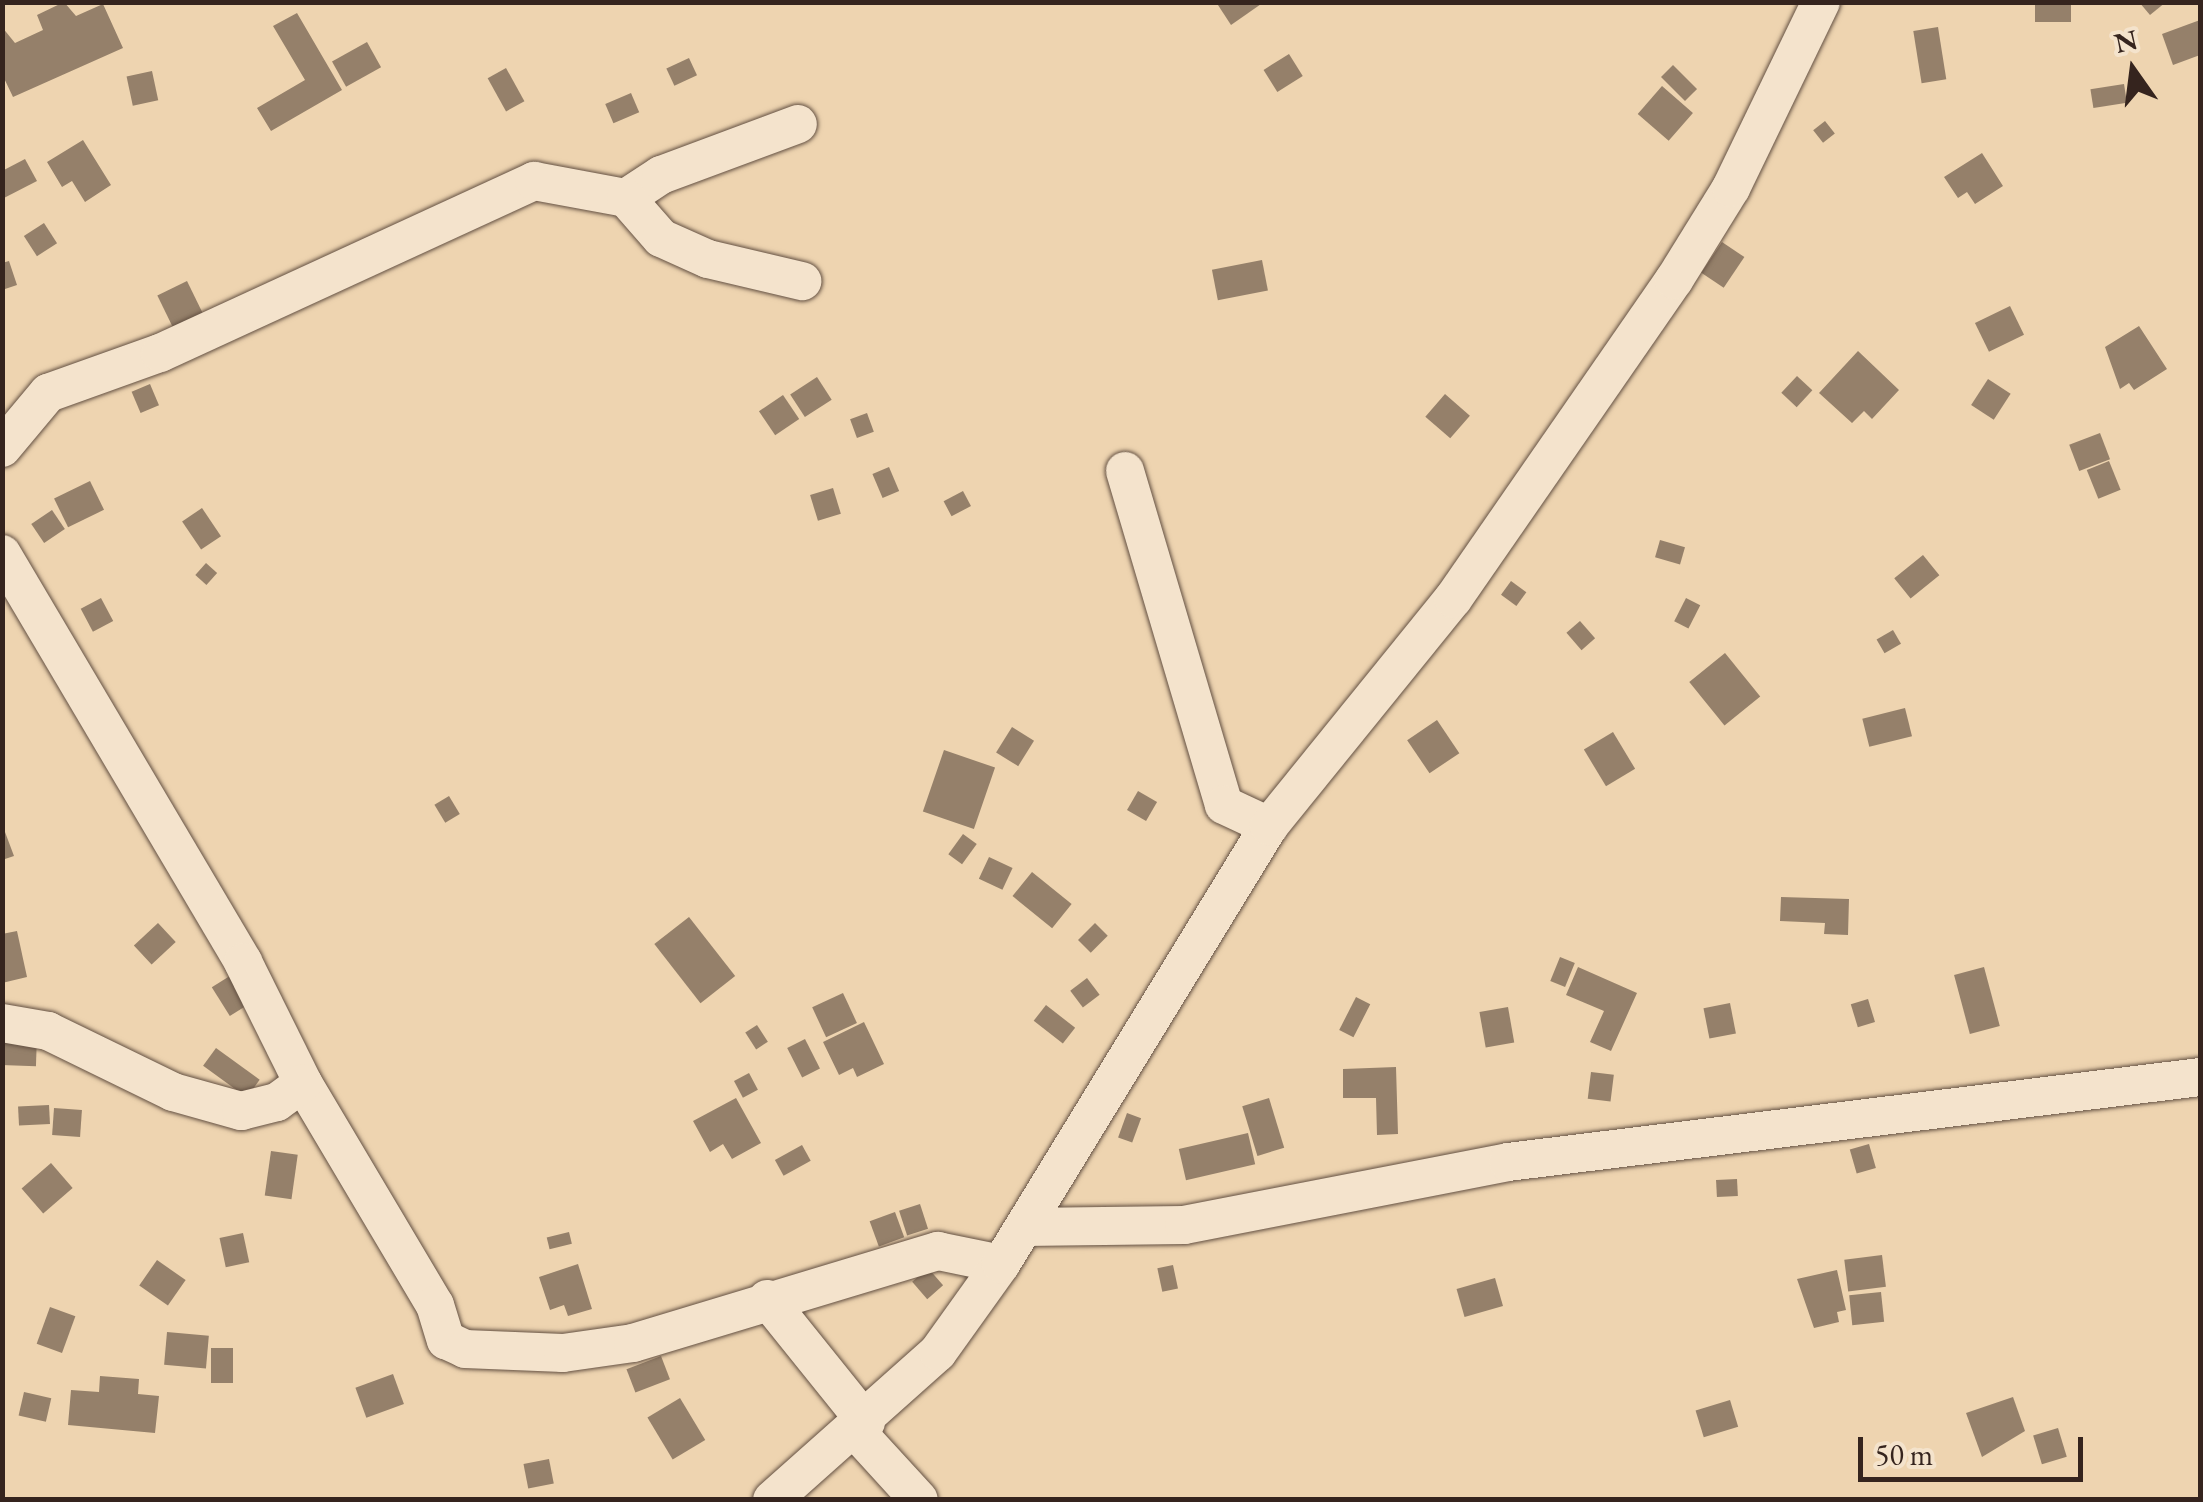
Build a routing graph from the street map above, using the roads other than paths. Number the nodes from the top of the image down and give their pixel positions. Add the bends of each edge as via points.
1 (1821, 2) edge
2 (798, 124) dead end
3 (626, 198) junction
4 (802, 281) dead end
5 (2, 448) edge
6 (1125, 471) dead end
7 (2, 554) edge
8 (1269, 826) junction
9 (2, 1023) edge
10 (2200, 1077) edge
11 (303, 1083) junction
12 (1024, 1227) junction
13 (1001, 1264) junction
14 (767, 1299) junction
15 (861, 1426) junction
16 (772, 1500) edge
17 (918, 1500) edge

1 - 8 street via 1731,188 1532,494
2 - 3 street via 662,175
3 - 4 street via 661,238
3 - 5 street via 534,181 160,353 48,393
6 - 8 street via 1224,805
7 - 11 street via 243,962
8 - 12 street
9 - 11 street via 48,1032 173,1092 241,1111 277,1102
10 - 12 street via 1508,1162 1184,1225
11 - 14 street via 456,1344 564,1353 632,1343
12 - 13 street
13 - 14 street via 938,1251
13 - 15 street via 938,1352
14 - 15 street
15 - 16 street
15 - 17 street

